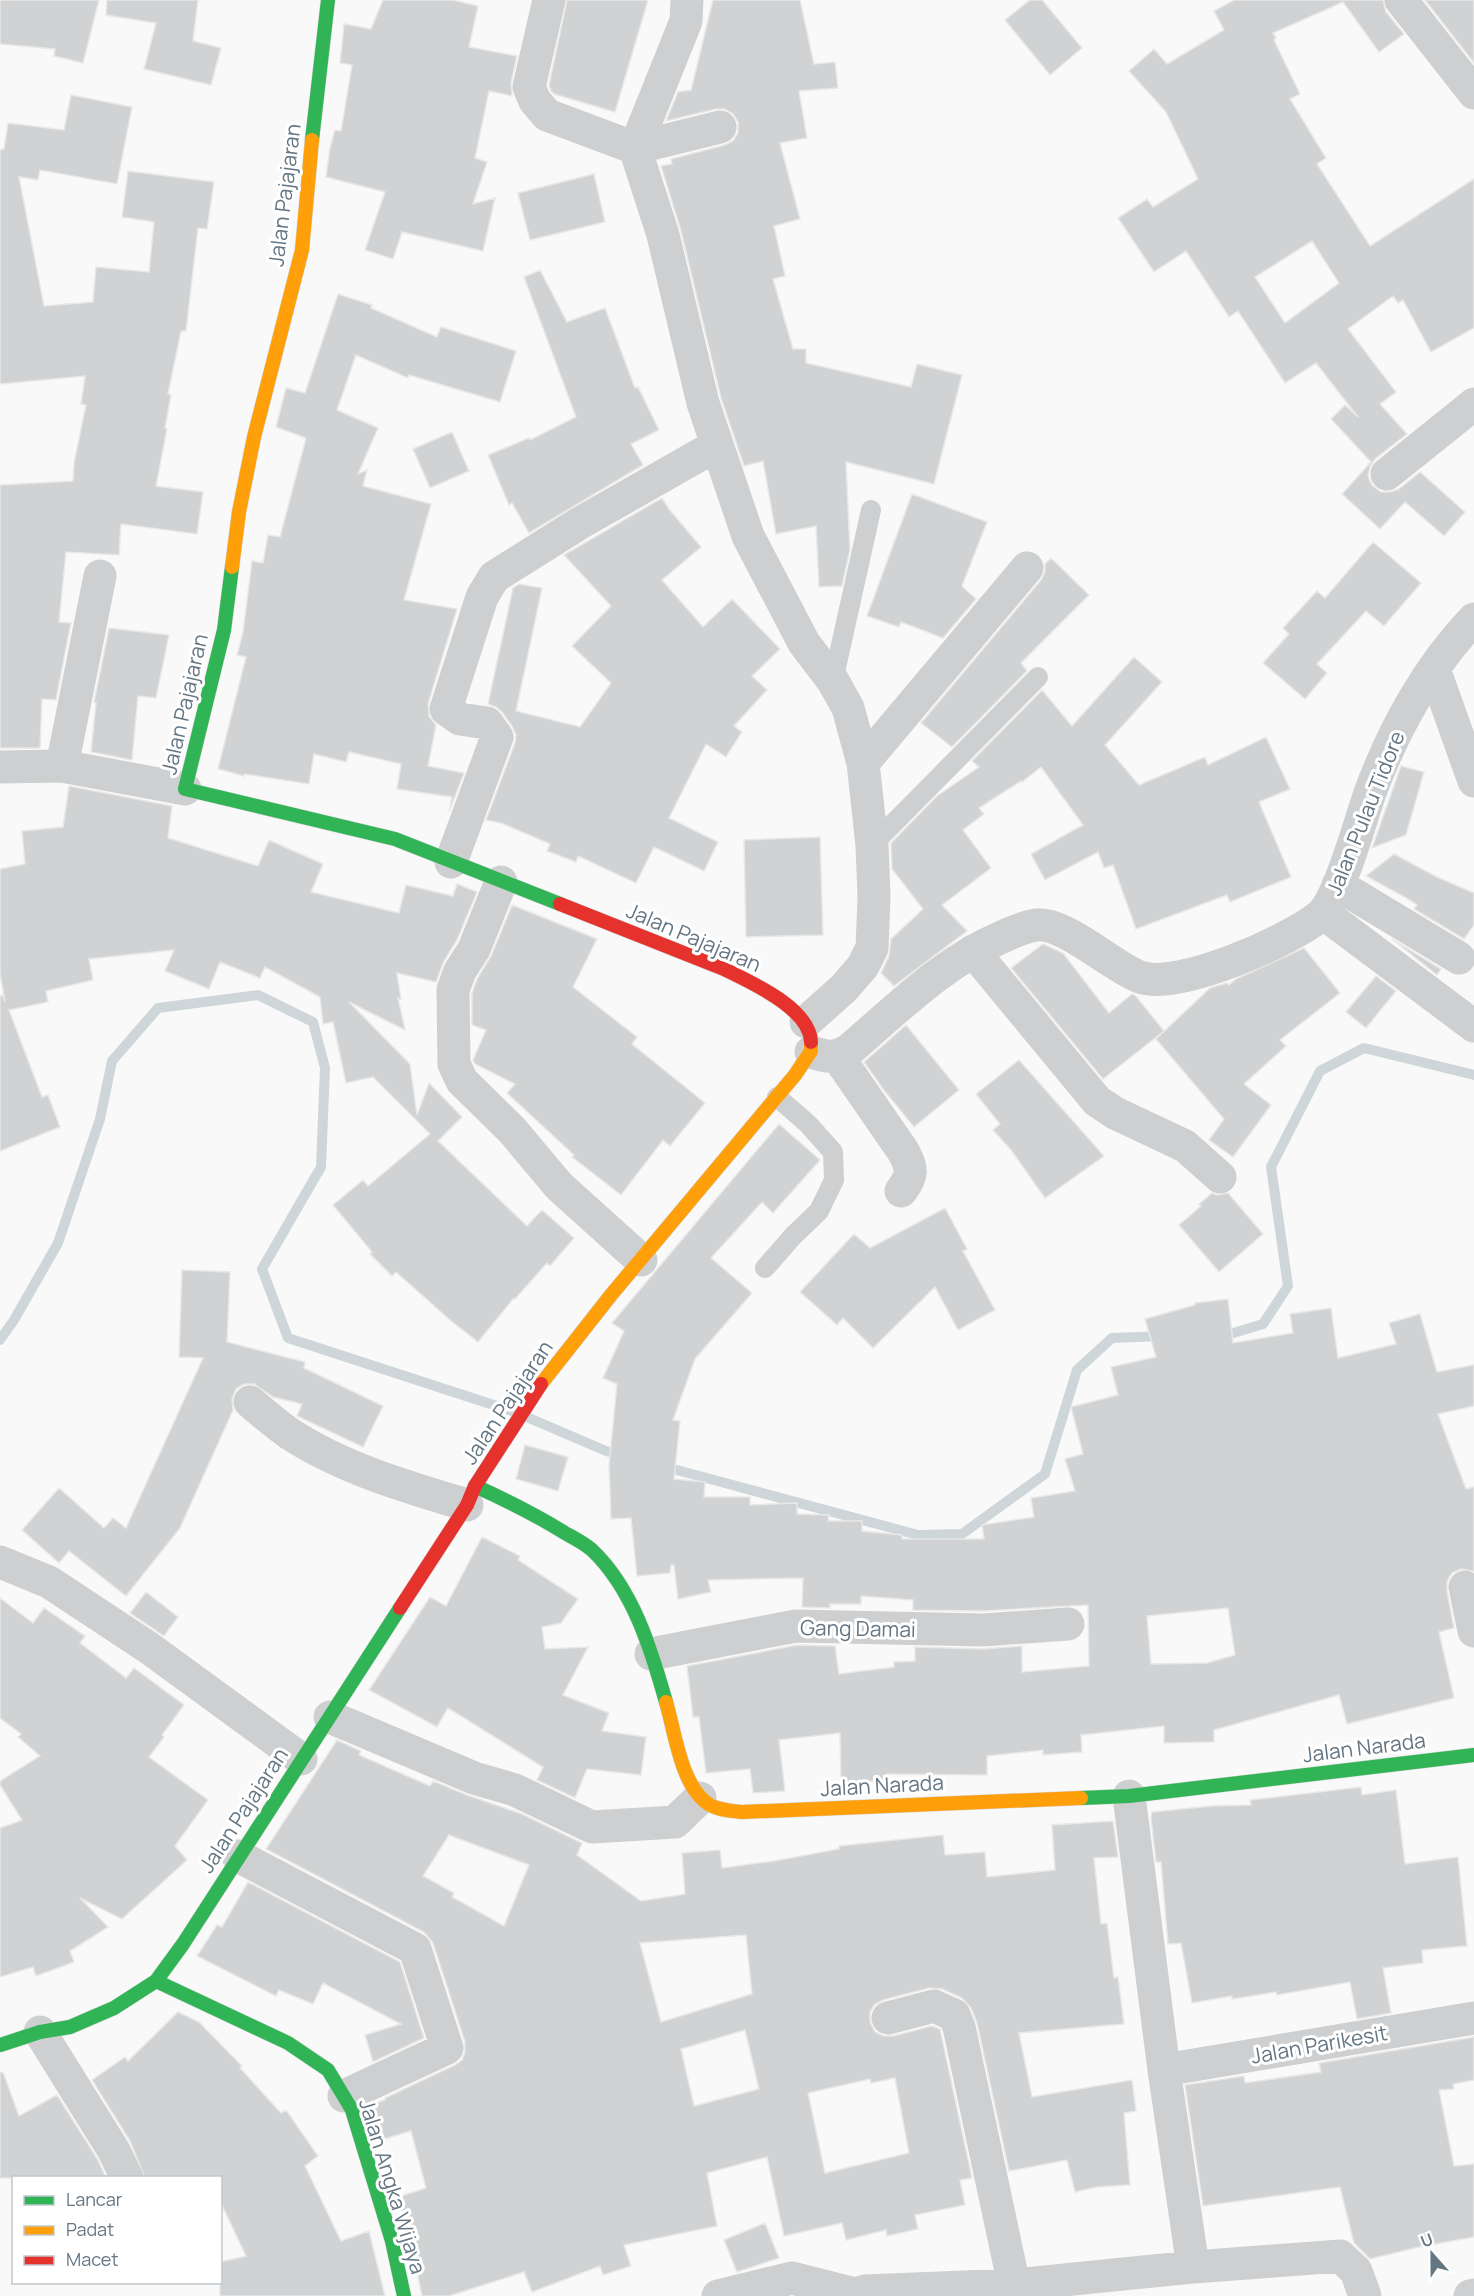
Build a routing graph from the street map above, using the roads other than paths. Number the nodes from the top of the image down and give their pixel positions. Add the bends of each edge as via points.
1 (328, 0) edge
2 (549, 0) edge
3 (687, 0) edge
4 (1401, 0) edge
5 (1474, 93) edge
6 (720, 127) dead end
7 (635, 147) junction
8 (1474, 404) edge
9 (717, 445) junction
10 (1388, 474) dead end
11 (871, 510) dead end
12 (1027, 568) dead end
13 (100, 576) dead end
14 (1474, 619) edge
15 (1434, 669) junction
16 (1038, 677) dead end
17 (833, 681) junction
18 (863, 763) junction
19 (62, 765) junction
20 (0, 767) edge
21 (1474, 781) edge
22 (185, 789) junction
23 (872, 845) junction
24 (451, 862) junction
25 (501, 882) junction
26 (1331, 899) junction
27 (973, 951) junction
28 (1459, 958) dead end
29 (1474, 1026) edge
30 (818, 1044) junction
31 (777, 1097) junction
32 (1220, 1177) dead end
33 (901, 1191) dead end
34 (641, 1260) junction
35 (765, 1268) dead end
36 (250, 1402) dead end
37 (471, 1495) junction
38 (0, 1562) edge
39 (1465, 1587) dead end
40 (1068, 1624) dead end
41 (1474, 1631) edge
42 (651, 1654) junction
43 (330, 1717) junction
44 (1474, 1755) edge
45 (301, 1759) junction
46 (1129, 1796) junction
47 (700, 1798) junction
48 (238, 1856) junction
49 (156, 1981) junction
50 (888, 2018) dead end
51 (1474, 2018) edge
52 (40, 2032) junction
53 (0, 2045) edge
54 (1164, 2070) junction
55 (344, 2096) junction
56 (126, 2176) edge
57 (1193, 2267) junction
58 (1014, 2285) junction
59 (854, 2295) edge
60 (404, 2296) edge
61 (718, 2296) edge
62 (1365, 2296) edge

1 - 22 main road, Jalan Pajajaran via 302,250 254,437 239,512 224,630
2 - 7 street via 529,87 535,101 547,115
3 - 7 street via 686,21
4 - 5 street
6 - 7 street
7 - 9 street via 663,235 703,403
8 - 10 street
9 - 17 street via 748,536 804,643
9 - 24 street via 494,577 482,597 446,709 460,719 487,723 497,737
11 - 17 lane
12 - 18 street
13 - 19 street
14 - 15 street, Jalan Pulau Tidore
15 - 21 street
15 - 26 street, Jalan Pulau Tidore via 1403,719
16 - 23 lane
17 - 18 street via 848,708
18 - 23 street
19 - 20 street
19 - 22 street
22 - 24 main road, Jalan Pajajaran via 396,839
23 - 30 street via 872,948 844,988
24 - 25 main road, Jalan Pajajaran
25 - 30 main road, Jalan Pajajaran via 724,969 788,1006
25 - 34 street via 453,990 454,1064 462,1082 512,1130 559,1186
26 - 27 street, Jalan Pulau Tidore via 1303,928 1253,953 1188,976 1162,980 1124,970 1053,927 1038,924
26 - 28 street
26 - 29 street
27 - 30 street, Jalan Pulau Tidore via 931,980 849,1050
27 - 32 street via 1097,1101 1185,1146
30 - 31 main road, Jalan Pajajaran
30 - 33 street via 903,1151 911,1177
31 - 34 main road, Jalan Pajajaran
31 - 35 lane via 832,1152 834,1180 819,1211
34 - 37 main road, Jalan Pajajaran via 562,1355
36 - 37 street via 291,1434 337,1459 395,1483
37 - 42 main road via 551,1523 591,1549 615,1575
37 - 43 main road, Jalan Pajajaran
38 - 45 street via 49,1582 149,1648
39 - 41 street
40 - 42 street, Gang Damai via 983,1630 796,1626
42 - 47 main road via 688,1780
43 - 45 main road, Jalan Pajajaran
43 - 47 street via 474,1778 515,1790 592,1827 675,1822
44 - 46 main road, Jalan Narada
45 - 48 main road, Jalan Pajajaran
46 - 47 main road, Jalan Narada via 742,1812 717,1809
46 - 54 street
48 - 49 main road, Jalan Pajajaran
48 - 55 street via 415,1949 447,2048
49 - 52 main road, Jalan Pajajaran via 114,2008 70,2027
49 - 55 main road, Jalan Angka Wijaya via 288,2043 328,2070
50 - 58 street via 934,2006 954,2015
51 - 54 street, Jalan Parikesit
52 - 53 main road, Jalan Pajajaran
52 - 56 street
54 - 57 street
55 - 60 main road, Jalan Angka Wijaya via 352,2110 392,2241
57 - 58 street
57 - 62 street via 1340,2256 1356,2271
58 - 59 street via 865,2291
59 - 61 street via 792,2278

